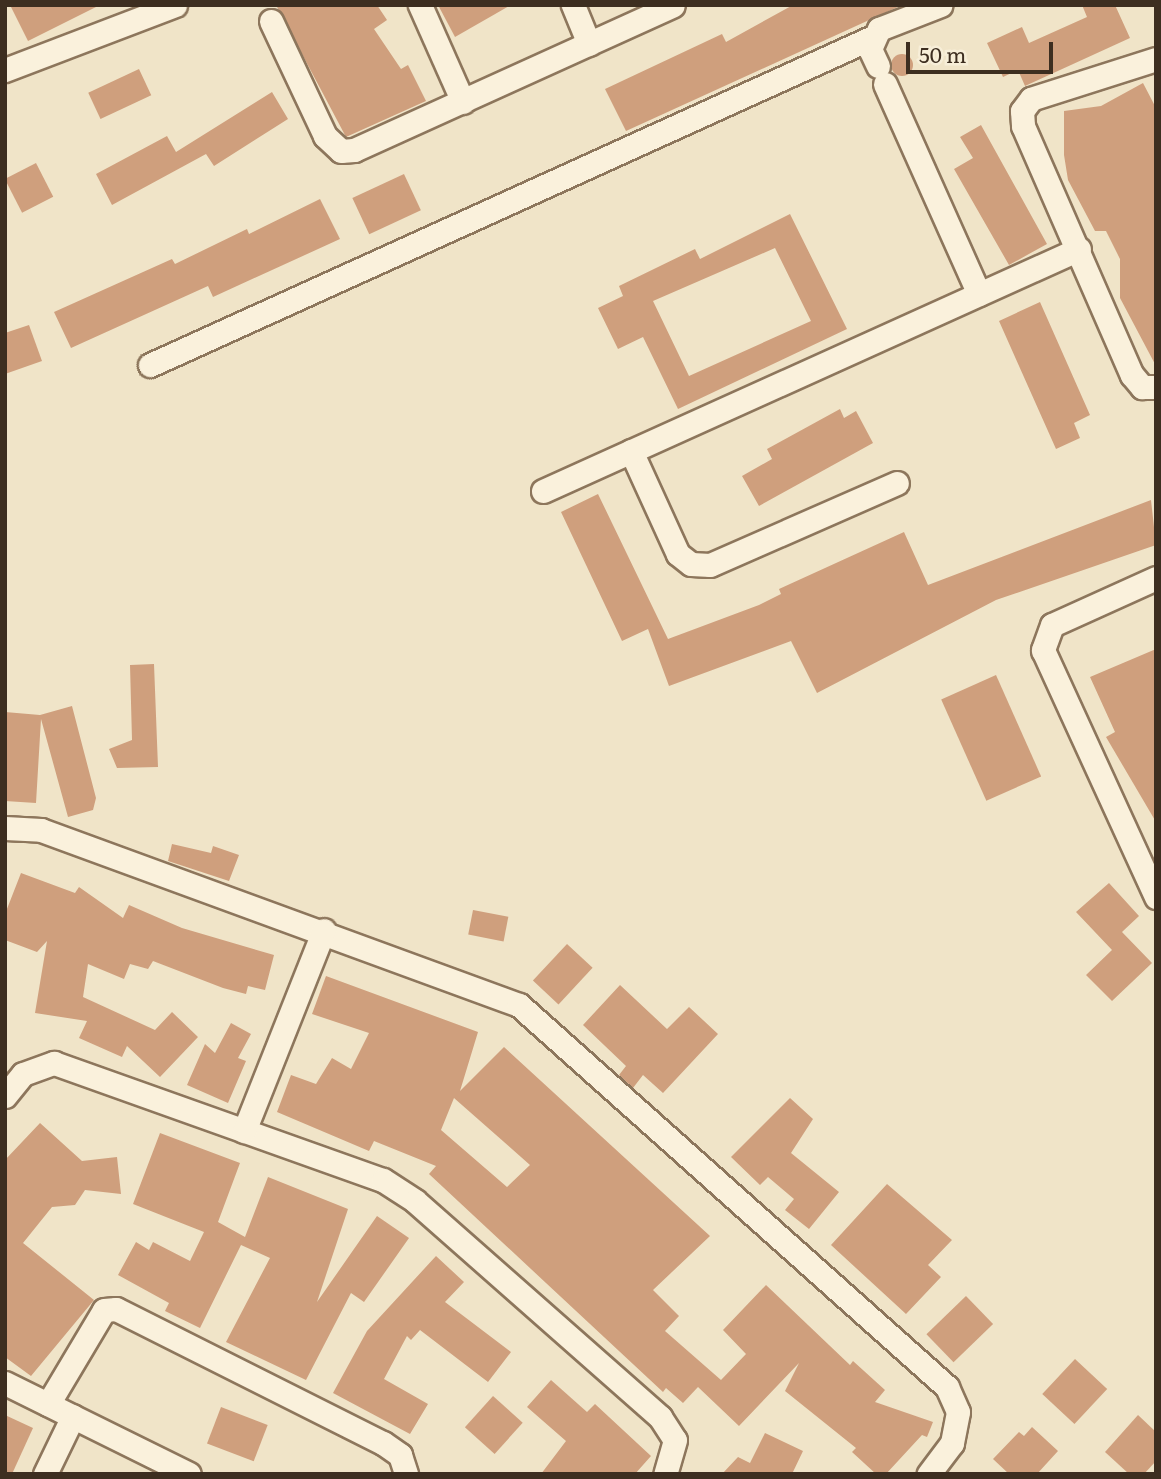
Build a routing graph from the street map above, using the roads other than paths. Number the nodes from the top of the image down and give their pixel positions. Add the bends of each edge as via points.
1 (175, 5) edge
2 (420, 5) edge
3 (573, 5) edge
4 (673, 5) edge
5 (942, 5) edge
6 (271, 21) dead end
7 (871, 38) junction
8 (589, 44) junction
9 (1156, 58) edge
10 (5, 71) edge
11 (463, 102) junction
12 (1079, 249) junction
13 (979, 294) junction
14 (150, 365) dead end
15 (1156, 387) edge
16 (631, 451) junction
17 (897, 483) dead end
18 (543, 491) dead end
19 (1156, 578) edge
20 (5, 828) edge
21 (1156, 897) edge
22 (324, 930) junction
23 (5, 1096) edge
24 (244, 1131) junction
25 (5, 1382) edge
26 (48, 1404) junction
27 (73, 1416) junction
28 (45, 1474) edge
29 (188, 1474) edge
30 (406, 1474) edge
31 (665, 1474) edge
32 (929, 1474) edge

1 - 10 street
2 - 11 street
3 - 8 street
4 - 8 street
5 - 7 street via 879,29
6 - 11 street via 325,136 341,151 354,150
7 - 13 street via 882,75
7 - 14 street
8 - 11 street
9 - 12 street via 1031,99 1022,111 1023,126
12 - 13 street
12 - 15 street via 1132,375 1142,387
13 - 16 street
16 - 17 street via 678,554 691,564 710,565
16 - 18 street
19 - 21 street via 1052,625 1042,650
20 - 22 street via 41,830
22 - 24 street
22 - 32 street via 519,1005 558,1035 947,1387 958,1412 952,1443
23 - 24 street via 23,1074 54,1063
24 - 31 street via 383,1180 415,1201 660,1417 675,1440
25 - 26 street
26 - 27 street
26 - 30 street via 104,1310 116,1309 383,1443 400,1455
27 - 28 street
27 - 29 street

